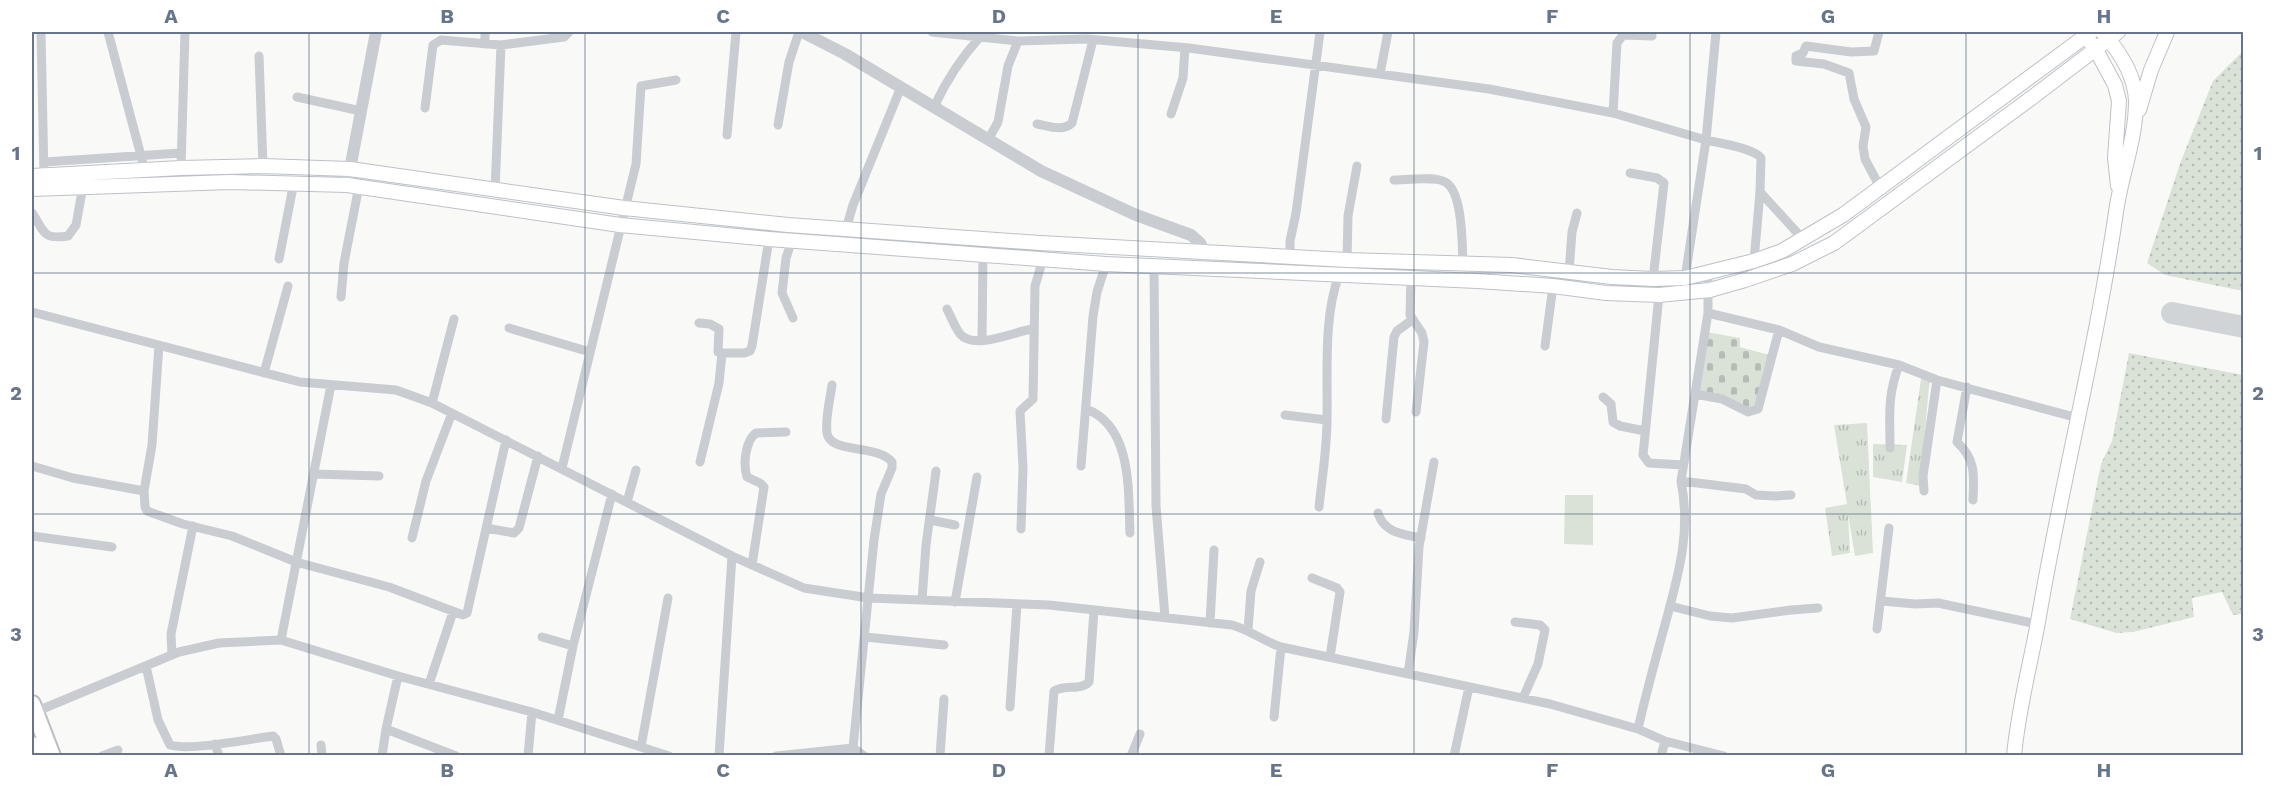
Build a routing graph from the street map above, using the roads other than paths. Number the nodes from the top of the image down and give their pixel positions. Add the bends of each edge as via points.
1 (41, 32) edge
2 (108, 32) edge
3 (185, 32) edge
4 (376, 32) edge
5 (485, 32) edge
6 (569, 32) edge
7 (736, 32) edge
8 (801, 32) edge
9 (932, 32) edge
10 (1320, 32) edge
11 (1388, 32) edge
12 (1716, 32) edge
13 (1879, 32) edge
14 (2168, 32) edge
15 (2085, 33) edge
16 (2109, 34) edge
17 (1652, 36) dead end
18 (980, 37) junction
19 (1090, 37) edge
20 (1018, 41) junction
21 (485, 44) junction
22 (501, 45) junction
23 (1185, 48) junction
24 (2095, 48) junction
25 (259, 56) dead end
26 (1316, 66) junction
27 (36, 72) edge
28 (1380, 74) junction
29 (676, 80) dead end
30 (901, 87) junction
31 (297, 97) dead end
32 (934, 107) junction
33 (425, 108) dead end
34 (362, 111) junction
35 (1613, 113) junction
36 (1171, 114) dead end
37 (32, 116) edge
38 (42, 116) junction
39 (2135, 120) junction
40 (1037, 124) dead end
41 (778, 125) dead end
42 (727, 135) dead end
43 (988, 140) junction
44 (1706, 140) junction
45 (181, 153) junction
46 (141, 156) junction
47 (263, 166) junction
48 (1357, 166) dead end
49 (181, 168) junction
50 (350, 169) junction
51 (40, 171) edge
52 (145, 171) junction
53 (1630, 174) dead end
54 (1394, 180) dead end
55 (294, 182) junction
56 (353, 185) junction
57 (83, 186) junction
58 (1880, 187) junction
59 (32, 189) edge
60 (2119, 190) junction
61 (495, 191) junction
62 (1760, 192) junction
63 (624, 208) junction
64 (32, 213) edge
65 (1578, 213) dead end
66 (620, 225) junction
67 (846, 229) junction
68 (769, 239) junction
69 (1803, 239) junction
70 (792, 240) junction
71 (1205, 252) junction
72 (983, 256) junction
73 (1290, 257) junction
74 (279, 259) dead end
75 (1043, 259) junction
76 (1347, 260) junction
77 (1754, 261) junction
78 (1462, 263) junction
79 (1106, 264) junction
80 (1154, 266) junction
81 (1204, 269) junction
82 (1569, 272) junction
83 (1708, 273) junction
84 (1339, 275) junction
85 (1685, 278) junction
86 (1411, 279) junction
87 (1653, 279) junction
88 (288, 286) dead end
89 (1553, 286) junction
90 (1710, 290) junction
91 (1659, 295) junction
92 (341, 297) dead end
93 (947, 309) dead end
94 (32, 312) edge
95 (1708, 313) junction
96 (793, 318) dead end
97 (454, 319) dead end
98 (1412, 320) junction
99 (699, 323) dead end
100 (509, 328) dead end
101 (1033, 329) junction
102 (1779, 330) junction
103 (982, 340) junction
104 (159, 345) junction
105 (1545, 346) dead end
106 (590, 352) junction
107 (722, 353) junction
108 (1899, 365) junction
109 (264, 373) junction
110 (1937, 380) junction
111 (331, 385) junction
112 (832, 386) dead end
113 (1967, 387) junction
114 (1695, 394) junction
115 (1603, 397) dead end
116 (432, 403) junction
117 (1086, 409) junction
118 (1416, 412) dead end
119 (452, 413) junction
120 (1285, 416) dead end
121 (2078, 418) junction
122 (1386, 419) dead end
123 (1327, 420) junction
124 (1645, 431) junction
125 (786, 432) dead end
126 (507, 440) junction
127 (1890, 448) dead end
128 (538, 456) junction
129 (700, 462) dead end
130 (1434, 462) dead end
131 (1683, 465) junction
132 (32, 466) edge
133 (1081, 466) dead end
134 (562, 468) junction
135 (636, 470) dead end
136 (936, 471) dead end
137 (314, 474) junction
138 (379, 476) dead end
139 (977, 477) dead end
140 (1681, 481) junction
141 (144, 491) junction
142 (1924, 491) dead end
143 (612, 494) junction
144 (1791, 495) dead end
145 (1973, 500) dead end
146 (627, 502) junction
147 (1319, 507) dead end
148 (1378, 513) dead end
149 (930, 520) junction
150 (956, 525) dead end
151 (193, 526) junction
152 (486, 528) junction
153 (1889, 528) dead end
154 (1021, 529) dead end
155 (1130, 533) dead end
156 (32, 536) edge
157 (412, 538) dead end
158 (1421, 538) junction
159 (112, 547) dead end
160 (1214, 550) dead end
161 (732, 556) junction
162 (296, 562) junction
163 (1260, 562) dead end
164 (752, 565) junction
165 (1312, 578) dead end
166 (668, 598) dead end
167 (869, 598) junction
168 (922, 600) junction
169 (1882, 601) junction
170 (955, 602) junction
171 (1017, 604) junction
172 (1670, 606) junction
173 (1818, 608) dead end
174 (1094, 610) junction
175 (453, 612) junction
176 (1165, 617) junction
177 (1515, 622) dead end
178 (1210, 623) junction
179 (2037, 624) junction
180 (1878, 629) dead end
181 (1248, 630) junction
182 (542, 637) dead end
183 (865, 637) junction
184 (280, 640) junction
185 (944, 645) dead end
186 (573, 646) junction
187 (1281, 646) junction
188 (171, 655) junction
189 (1330, 657) junction
190 (146, 666) junction
191 (1408, 674) junction
192 (398, 676) junction
193 (429, 684) junction
194 (1469, 687) junction
195 (1523, 698) junction
196 (944, 699) dead end
197 (1010, 707) dead end
198 (33, 708) edge
199 (532, 712) junction
200 (1274, 717) dead end
201 (558, 720) junction
202 (386, 729) junction
203 (1638, 729) junction
204 (1140, 734) dead end
205 (1665, 741) junction
206 (214, 744) junction
207 (321, 745) dead end
208 (32, 746) edge
209 (641, 747) junction
210 (853, 748) junction
211 (118, 750) dead end
212 (174, 751) edge
213 (35, 756) edge
214 (52, 756) edge
215 (102, 756) edge
216 (219, 756) edge
217 (281, 756) edge
218 (322, 756) edge
219 (382, 756) edge
220 (456, 756) edge
221 (528, 756) edge
222 (669, 756) edge
223 (719, 756) edge
224 (776, 756) edge
225 (864, 756) edge
226 (940, 756) edge
227 (1049, 756) edge
228 (1131, 756) edge
229 (1454, 756) edge
230 (1661, 756) edge
231 (1724, 756) edge
232 (2014, 756) edge

1 - 27 street
2 - 46 street
3 - 45 street
4 - 34 street
5 - 21 street
6 - 22 street via 564,37
7 - 42 street
8 - 30 street
8 - 41 street via 789,62
9 - 18 street
10 - 26 street
11 - 28 street
12 - 44 street
13 - 58 street via 1874,51 1806,46 1796,61 1824,64 1850,73 1854,99 1866,127 1865,159
14 - 39 main road
15 - 24 main road
15 - 58 main road
16 - 24 main road
16 - 39 main road via 2134,86
17 - 35 street via 1623,35 1617,43
18 - 20 street
18 - 32 street via 957,64
19 - 20 street
19 - 23 street
19 - 40 street via 1072,123 1059,128
20 - 43 street via 1008,66 998,123
21 - 22 street
21 - 33 street via 441,40 433,45
22 - 61 street
23 - 26 street
23 - 36 street via 1183,78
24 - 60 main road via 2119,101 2115,158
24 - 90 main road via 1834,243 1792,264
25 - 47 street
26 - 28 street
26 - 73 street
27 - 38 street
28 - 35 street via 1489,89
29 - 63 street via 641,86 636,164
30 - 32 street
30 - 67 street
31 - 34 street
32 - 43 street
34 - 50 street
35 - 44 street
37 - 38 street
38 - 51 street
39 - 60 main road
43 - 71 street via 1072,187 1191,235
44 - 62 street via 1757,154 1761,161
44 - 85 street
45 - 46 street
45 - 49 street
46 - 51 street
46 - 52 street
47 - 49 main road
47 - 50 main road
48 - 76 street via 1348,216
49 - 52 main road
50 - 56 street
50 - 61 main road
51 - 52 main road
53 - 87 street via 1657,178 1664,183
54 - 78 street via 1442,180 1450,186 1462,220
55 - 56 main road
55 - 57 main road
55 - 74 street
56 - 66 main road
56 - 92 street
57 - 59 main road
57 - 64 street via 76,225 68,236 45,235
58 - 69 main road via 1844,215
60 - 121 main road
61 - 63 main road
62 - 69 street
62 - 77 street
63 - 66 street
63 - 67 main road
65 - 82 street via 1572,232
66 - 68 main road
66 - 106 street
67 - 71 main road
68 - 70 main road
68 - 107 street via 750,351
69 - 77 main road
70 - 72 main road
70 - 96 street via 782,293
71 - 73 main road
71 - 81 street
72 - 75 main road
72 - 103 street
73 - 76 main road
75 - 79 main road
75 - 101 street via 1035,286
76 - 78 main road
77 - 83 main road
78 - 82 main road
79 - 80 main road
79 - 117 street via 1093,316
80 - 81 main road
80 - 176 street via 1156,506
81 - 84 main road
82 - 87 main road
83 - 85 main road
83 - 90 street
84 - 86 main road
84 - 123 street via 1331,312
85 - 87 main road
86 - 89 main road
86 - 98 street
88 - 109 street
89 - 91 main road
89 - 105 street
90 - 91 main road
90 - 95 street
91 - 124 street
93 - 103 street via 960,335
94 - 104 street
95 - 102 street
95 - 114 street
97 - 116 street
98 - 118 street via 1424,342
98 - 122 street via 1394,338
99 - 107 street via 718,329 717,349
100 - 106 street
101 - 103 street via 998,340
101 - 154 street via 1033,399 1020,411
102 - 108 street via 1819,347
102 - 114 street via 1758,409 1748,412 1722,399
104 - 109 street
104 - 141 street via 152,445
106 - 134 street
107 - 129 street
108 - 110 street
108 - 127 street via 1888,404
109 - 111 street
110 - 113 street
110 - 142 street
111 - 116 street via 396,390
111 - 137 street
112 - 167 street via 829,440 836,445 876,451 892,462 881,494
113 - 121 street
113 - 145 street via 1957,442 1965,448 1974,467
114 - 131 street
115 - 124 street via 1611,404 1613,422
116 - 119 street
117 - 133 street
117 - 155 street via 1106,420 1118,441 1128,477
119 - 126 street
119 - 157 street via 426,481
120 - 123 street
121 - 179 main road
123 - 147 street
124 - 131 street via 1643,455 1649,463
125 - 164 street via 756,433 748,442 747,477 764,487
126 - 128 street
126 - 152 street
128 - 134 street
128 - 152 street via 519,528 514,533
130 - 158 street
131 - 140 street
132 - 141 street
134 - 143 street
135 - 146 street
136 - 149 street
137 - 138 street
137 - 162 street
139 - 170 street
140 - 144 street via 1746,489 1756,495
140 - 172 street via 1686,529
141 - 151 street via 147,511
143 - 146 street
143 - 186 street
146 - 161 street
148 - 158 street via 1389,530
149 - 150 street
149 - 168 street
151 - 162 street via 232,536
151 - 188 street via 171,634
152 - 175 street via 466,613
153 - 169 street
156 - 159 street
158 - 191 street
160 - 178 street
161 - 164 street
161 - 223 street
162 - 175 street via 389,588
162 - 184 street
163 - 181 street via 1251,591
164 - 167 street via 804,588
165 - 189 street via 1340,592
166 - 209 street
167 - 168 street
167 - 183 street
168 - 170 street
169 - 179 street via 1938,603
169 - 180 street
170 - 171 street
171 - 174 street
171 - 197 street
172 - 173 street via 1732,618
172 - 203 street
174 - 176 street
174 - 227 street via 1089,682 1054,691
175 - 193 street
176 - 178 street
177 - 195 street via 1545,630 1538,663
178 - 181 street
179 - 232 main road
181 - 187 street
182 - 186 street
183 - 185 street
183 - 210 street
184 - 188 street via 201,646
184 - 192 street
186 - 201 street
187 - 189 street
187 - 200 street
188 - 190 street
189 - 191 street
190 - 198 street
190 - 212 street via 158,720
191 - 194 street
192 - 193 street
192 - 202 street
193 - 199 street
194 - 195 street
194 - 229 street
195 - 203 street
196 - 226 street
198 - 214 highway
199 - 201 street
199 - 221 street
201 - 209 street
202 - 219 street
202 - 220 street
203 - 205 street
204 - 228 street
205 - 230 street
205 - 231 street
206 - 212 street
206 - 216 street
206 - 217 street via 273,736
207 - 218 street
208 - 213 highway
209 - 222 street
210 - 224 street
210 - 225 street
211 - 215 street

